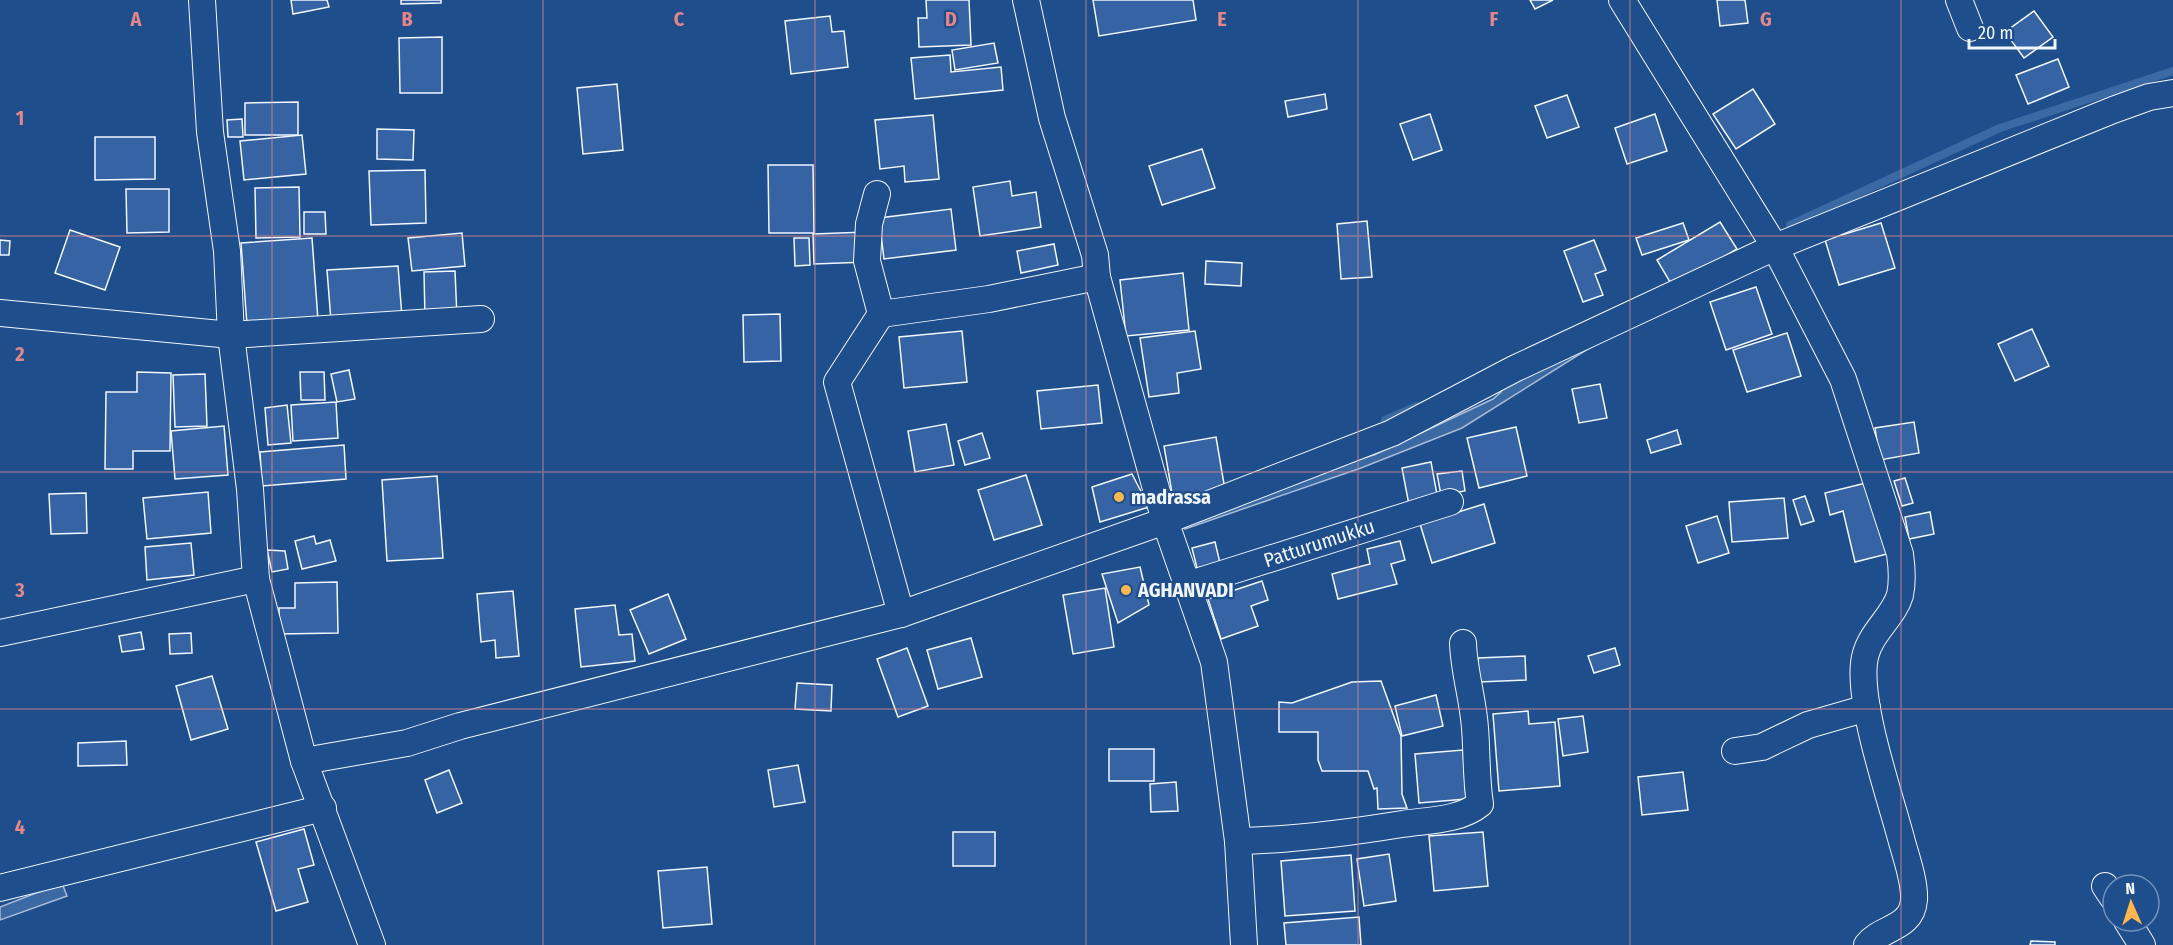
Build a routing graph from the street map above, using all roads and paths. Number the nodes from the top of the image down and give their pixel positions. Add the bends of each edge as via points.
1 (202, 0) edge
2 (1026, 0) edge
3 (1622, 0) edge
4 (1959, 0) edge
5 (1970, 28) dead end
6 (2173, 93) edge
7 (877, 194) dead end
8 (1775, 247) junction
9 (1097, 277) junction
10 (0, 313) edge
11 (881, 314) junction
12 (481, 319) dead end
13 (231, 335) junction
14 (1450, 502) dead end
15 (1165, 521) junction
16 (256, 579) junction
17 (1187, 585) junction
18 (901, 615) junction
19 (0, 633) edge
20 (1463, 643) dead end
21 (1867, 708) junction
22 (1736, 751) dead end
23 (304, 761) junction
24 (323, 808) junction
25 (1238, 841) junction
26 (0, 888) edge
27 (372, 945) edge
28 (1244, 945) edge
29 (1867, 945) edge

1 - 13 street via 210,132 227,251
2 - 9 street via 1052,118 1095,255
3 - 8 street
4 - 5 street
6 - 8 street via 2113,110
7 - 11 street via 869,224 867,261
8 - 15 street via 1514,369 1392,433
8 - 21 street via 1843,378 1900,554 1903,575 1899,597 1870,641 1864,663
9 - 11 street via 989,299
9 - 15 street
10 - 13 street
11 - 18 street via 837,382
12 - 13 street
13 - 16 street via 250,489
14 - 17 street, Patturumukku
15 - 17 street
15 - 18 street
16 - 19 street
16 - 23 street
17 - 25 street via 1214,662
18 - 23 street via 460,726 407,743
20 - 25 street via 1475,728 1480,804 1469,813 1338,835
21 - 22 street via 1808,725 1762,747
21 - 29 street via 1914,899 1911,914 1901,924 1871,939
23 - 24 street
24 - 26 street
24 - 27 street
25 - 28 street

